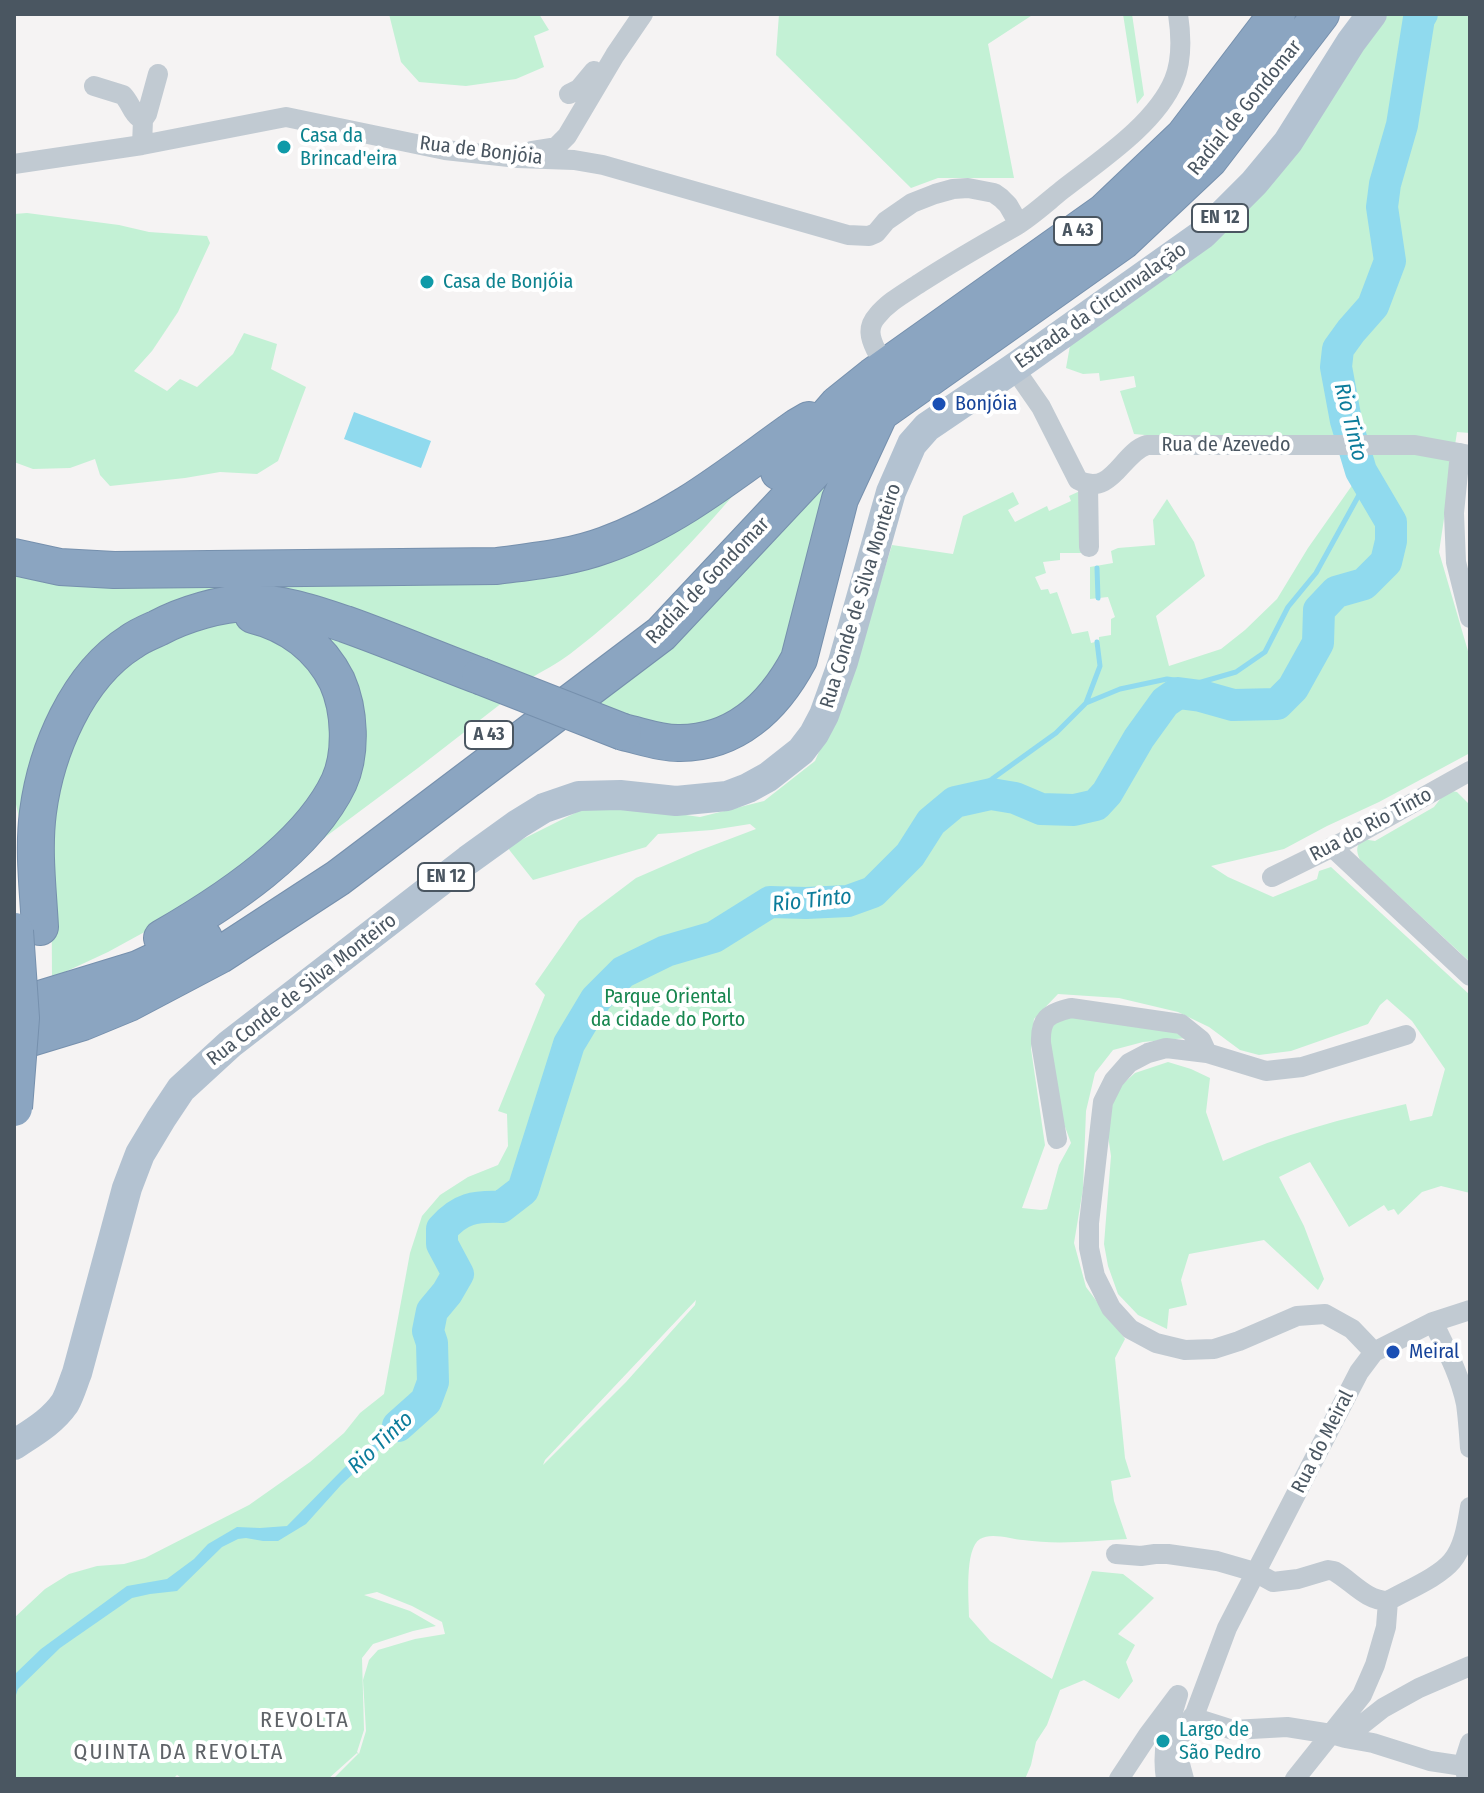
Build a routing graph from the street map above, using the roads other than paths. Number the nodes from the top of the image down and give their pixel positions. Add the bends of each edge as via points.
1 (643, 14) edge
2 (1277, 14) edge
3 (1321, 14) edge
4 (1372, 14) edge
5 (1180, 16) edge
6 (623, 43) junction
7 (158, 74) dead end
8 (94, 86) dead end
9 (569, 94) dead end
10 (143, 120) junction
11 (142, 145) junction
12 (518, 158) junction
13 (14, 164) edge
14 (1019, 224) junction
15 (876, 350) dead end
16 (1014, 368) junction
17 (838, 404) junction
18 (880, 414) junction
19 (923, 420) joint
20 (1465, 454) edge
21 (1088, 485) junction
22 (1089, 547) dead end
23 (14, 557) edge
24 (204, 610) junction
25 (1470, 618) edge
26 (1470, 771) edge
27 (1332, 847) junction
28 (1272, 877) dead end
29 (23, 928) edge
30 (1470, 976) edge
31 (80, 986) junction
32 (16, 1023) edge
33 (1406, 1035) dead end
34 (1207, 1053) junction
35 (14, 1108) edge
36 (1057, 1139) dead end
37 (1470, 1310) edge
38 (1433, 1322) junction
39 (1374, 1352) junction
40 (14, 1445) edge
41 (1470, 1448) edge
42 (1470, 1507) edge
43 (1116, 1554) dead end
44 (1255, 1572) junction
45 (1388, 1601) junction
46 (1227, 1628) junction
47 (1470, 1666) edge
48 (1178, 1695) junction
49 (1192, 1717) junction
50 (1338, 1736) junction
51 (1470, 1743) edge
52 (1466, 1770) edge
53 (1119, 1779) edge
54 (1166, 1779) edge
55 (1184, 1779) edge
56 (1295, 1779) edge

1 - 6 street
2 - 17 highway, Radial de Gondomar / A 43 via 1184,136 1104,212
3 - 18 highway, Radial de Gondomar / A 43 via 1209,160 1123,241
4 - 16 main road, Estrada da Circunvalação / EN 12 via 1288,142 1203,234
5 - 14 street via 1179,63 1158,108
6 - 9 street
6 - 12 street via 567,136 556,147
7 - 10 street
8 - 10 street via 123,95
10 - 11 street
11 - 12 street, Rua de Bonjóia via 286,117 445,150
11 - 13 street, Rua de Bonjóia
12 - 14 street, Rua de Bonjóia via 603,165 848,235 869,236 912,203 968,188 994,193
14 - 15 street via 884,309 870,331
16 - 19 main road, Estrada da Circunvalação / EN 12
16 - 21 street via 1041,407 1078,480
17 - 23 highway via 647,528 558,558 497,566 114,570
17 - 31 highway, Radial de Gondomar / A 43 via 645,618 327,857 214,933 138,969
18 - 24 highway, bridge via 840,499 799,659 786,684 746,724 701,742 677,743 623,732 309,612 249,602
18 - 32 highway, Radial de Gondomar / A 43 via 837,446 661,634 338,878 220,955 129,1003 83,1022
19 - 40 main road, Rua Conde de Silva Monteiro / EN 12 via 891,492 824,715 801,751 768,777 727,796 676,801 579,796 544,808 468,860 230,1044 181,1089 140,1154 66,1402
20 - 21 street, Rua de Azevedo via 1415,445 1147,445 1105,480
20 - 25 street via 1454,513 1456,562
21 - 22 street
24 - 29 highway via 131,642 93,676 67,715 38,811
24 - 31 highway via 268,619 312,645 328,663 348,725 340,780 313,822 270,863 196,918
26 - 27 street, Rua do Rio Tinto
27 - 28 street, Rua do Rio Tinto
27 - 30 street
29 - 32 highway via 39,978
31 - 32 highway, Radial de Gondomar / A 43
32 - 35 highway, bridge
33 - 34 street via 1302,1067 1266,1071
34 - 36 street via 1201,1040 1181,1024 1071,1008 1054,1012 1040,1031
34 - 39 street via 1166,1048 1148,1053 1129,1063 1103,1102 1089,1248 1095,1276 1111,1308 1130,1329 1185,1350 1214,1349 1297,1316 1325,1314 1352,1329
37 - 38 street, Rua do Meiral
38 - 39 street, Rua do Meiral
38 - 41 street via 1463,1393
39 - 44 street, Rua do Meiral
42 - 45 street via 1453,1560
43 - 44 street via 1168,1554
44 - 45 street via 1273,1582 1334,1571 1367,1596
44 - 46 street, Rua do Meiral
45 - 50 street via 1375,1665
46 - 48 street, Rua do Meiral
46 - 49 street, Rua do Meiral
47 - 50 street via 1419,1688
48 - 53 street
48 - 54 street via 1167,1732
49 - 50 street via 1233,1730 1287,1727
49 - 55 street, Rua do Meiral via 1181,1751
50 - 52 street
50 - 56 street
51 - 52 street

